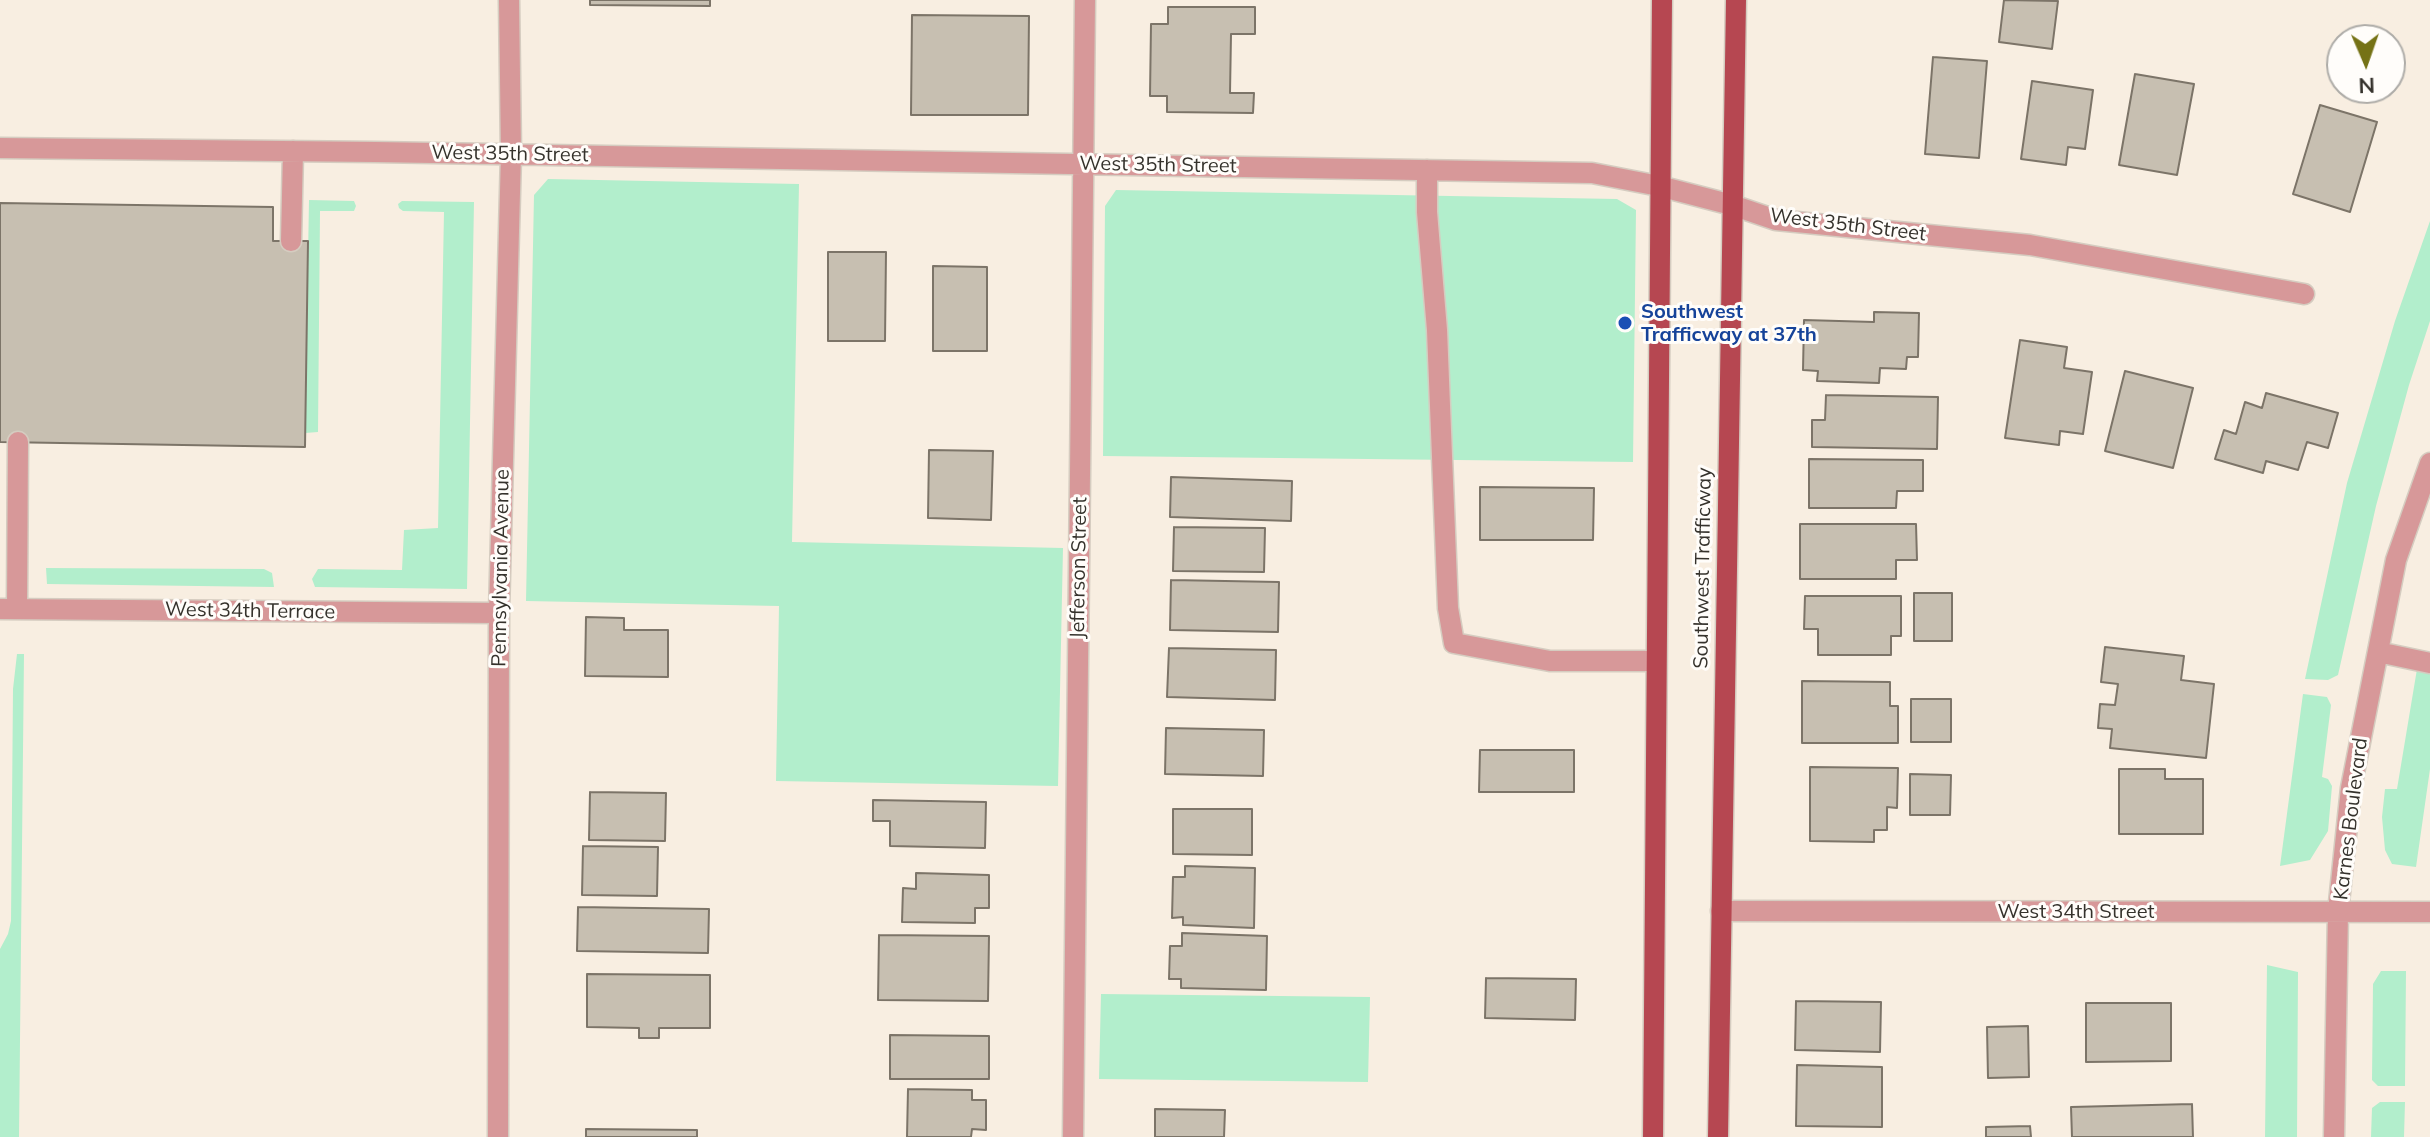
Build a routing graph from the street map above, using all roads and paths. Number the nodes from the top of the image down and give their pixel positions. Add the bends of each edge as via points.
1 (509, 0) edge
2 (1085, 0) edge
3 (1662, 0) edge
4 (1736, 0) edge
5 (0, 148) edge
6 (293, 151) junction
7 (511, 154) junction
8 (1083, 164) junction
9 (1427, 170) junction
10 (1659, 186) junction
11 (1732, 205) junction
12 (291, 241) dead end
13 (2304, 294) dead end
14 (18, 442) dead end
15 (2430, 463) edge
16 (9, 608) edge
17 (499, 613) junction
18 (2378, 652) junction
19 (1656, 661) junction
20 (2430, 663) edge
21 (1721, 911) junction
22 (2338, 912) junction
23 (2430, 912) edge
24 (498, 1137) edge
25 (1073, 1137) edge
26 (1653, 1137) edge
27 (1718, 1137) edge
28 (2334, 1137) edge

1 - 7 street, Pennsylvania Avenue
2 - 8 street, Jefferson Street
3 - 10 main road
4 - 11 main road, Southwest Trafficway
5 - 6 street, West 35th Street
6 - 7 street, West 35th Street
6 - 12 street
7 - 8 street, West 35th Street
7 - 17 street, Pennsylvania Avenue
8 - 9 street, West 35th Street
8 - 25 street, Jefferson Street
9 - 10 street, West 35th Street via 1592,173
9 - 19 street via 1454,643 1550,661
10 - 11 street, West 35th Street
10 - 19 main road
11 - 13 street, West 35th Street via 1776,220 2030,245
11 - 21 main road, Southwest Trafficway
14 - 16 street
15 - 18 street, Karnes Boulevard via 2396,560
16 - 17 street, West 34th Terrace
17 - 24 street, Pennsylvania Avenue
18 - 20 street
18 - 22 street, Karnes Boulevard via 2351,788
19 - 26 main road
21 - 22 street, West 34th Street
21 - 27 main road, Southwest Trafficway
22 - 23 street, West 34th Street
22 - 28 street, Karnes Boulevard

